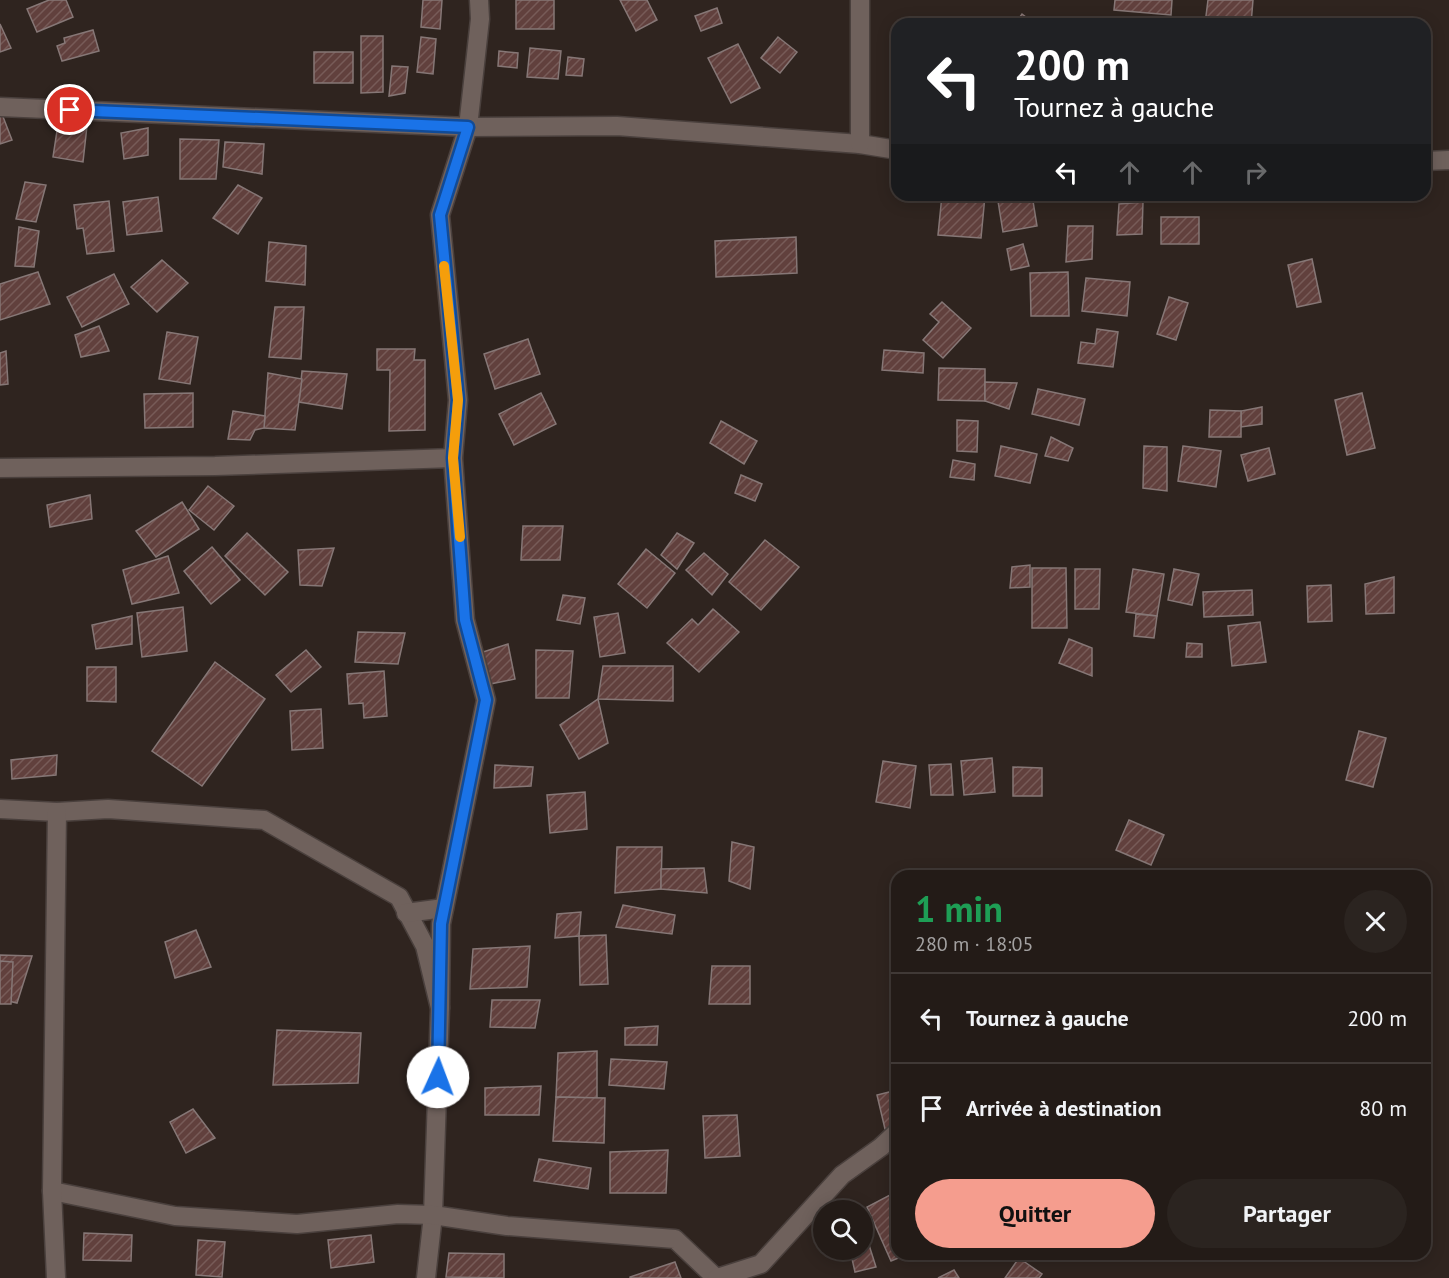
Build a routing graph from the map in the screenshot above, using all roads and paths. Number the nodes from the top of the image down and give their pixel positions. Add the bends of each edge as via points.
1 (479, 0) edge
2 (860, 0) edge
3 (0, 107) edge
4 (468, 127) junction
5 (860, 144) junction
6 (891, 149) edge
7 (1449, 160) edge
8 (1431, 161) edge
9 (453, 458) junction
10 (0, 468) edge
11 (0, 809) edge
12 (57, 812) junction
13 (444, 908) junction
14 (406, 913) junction
15 (440, 1008) junction
16 (891, 1138) edge
17 (52, 1191) junction
18 (433, 1215) junction
19 (56, 1278) edge
20 (426, 1278) edge
21 (716, 1278) edge

1 - 4 street
2 - 5 street
3 - 4 street
4 - 5 street via 617,126
4 - 9 street via 440,215 458,400
5 - 6 street
7 - 8 street
9 - 10 street
9 - 13 street via 465,620 486,700
11 - 12 street
12 - 14 street via 108,809 264,819 399,897
12 - 17 street
13 - 14 street
13 - 15 street
14 - 15 street via 425,946
15 - 18 street
16 - 21 street via 842,1175 761,1264
17 - 18 street via 175,1216 297,1224 398,1214
17 - 19 street
18 - 20 street
18 - 21 street via 507,1226 675,1239

